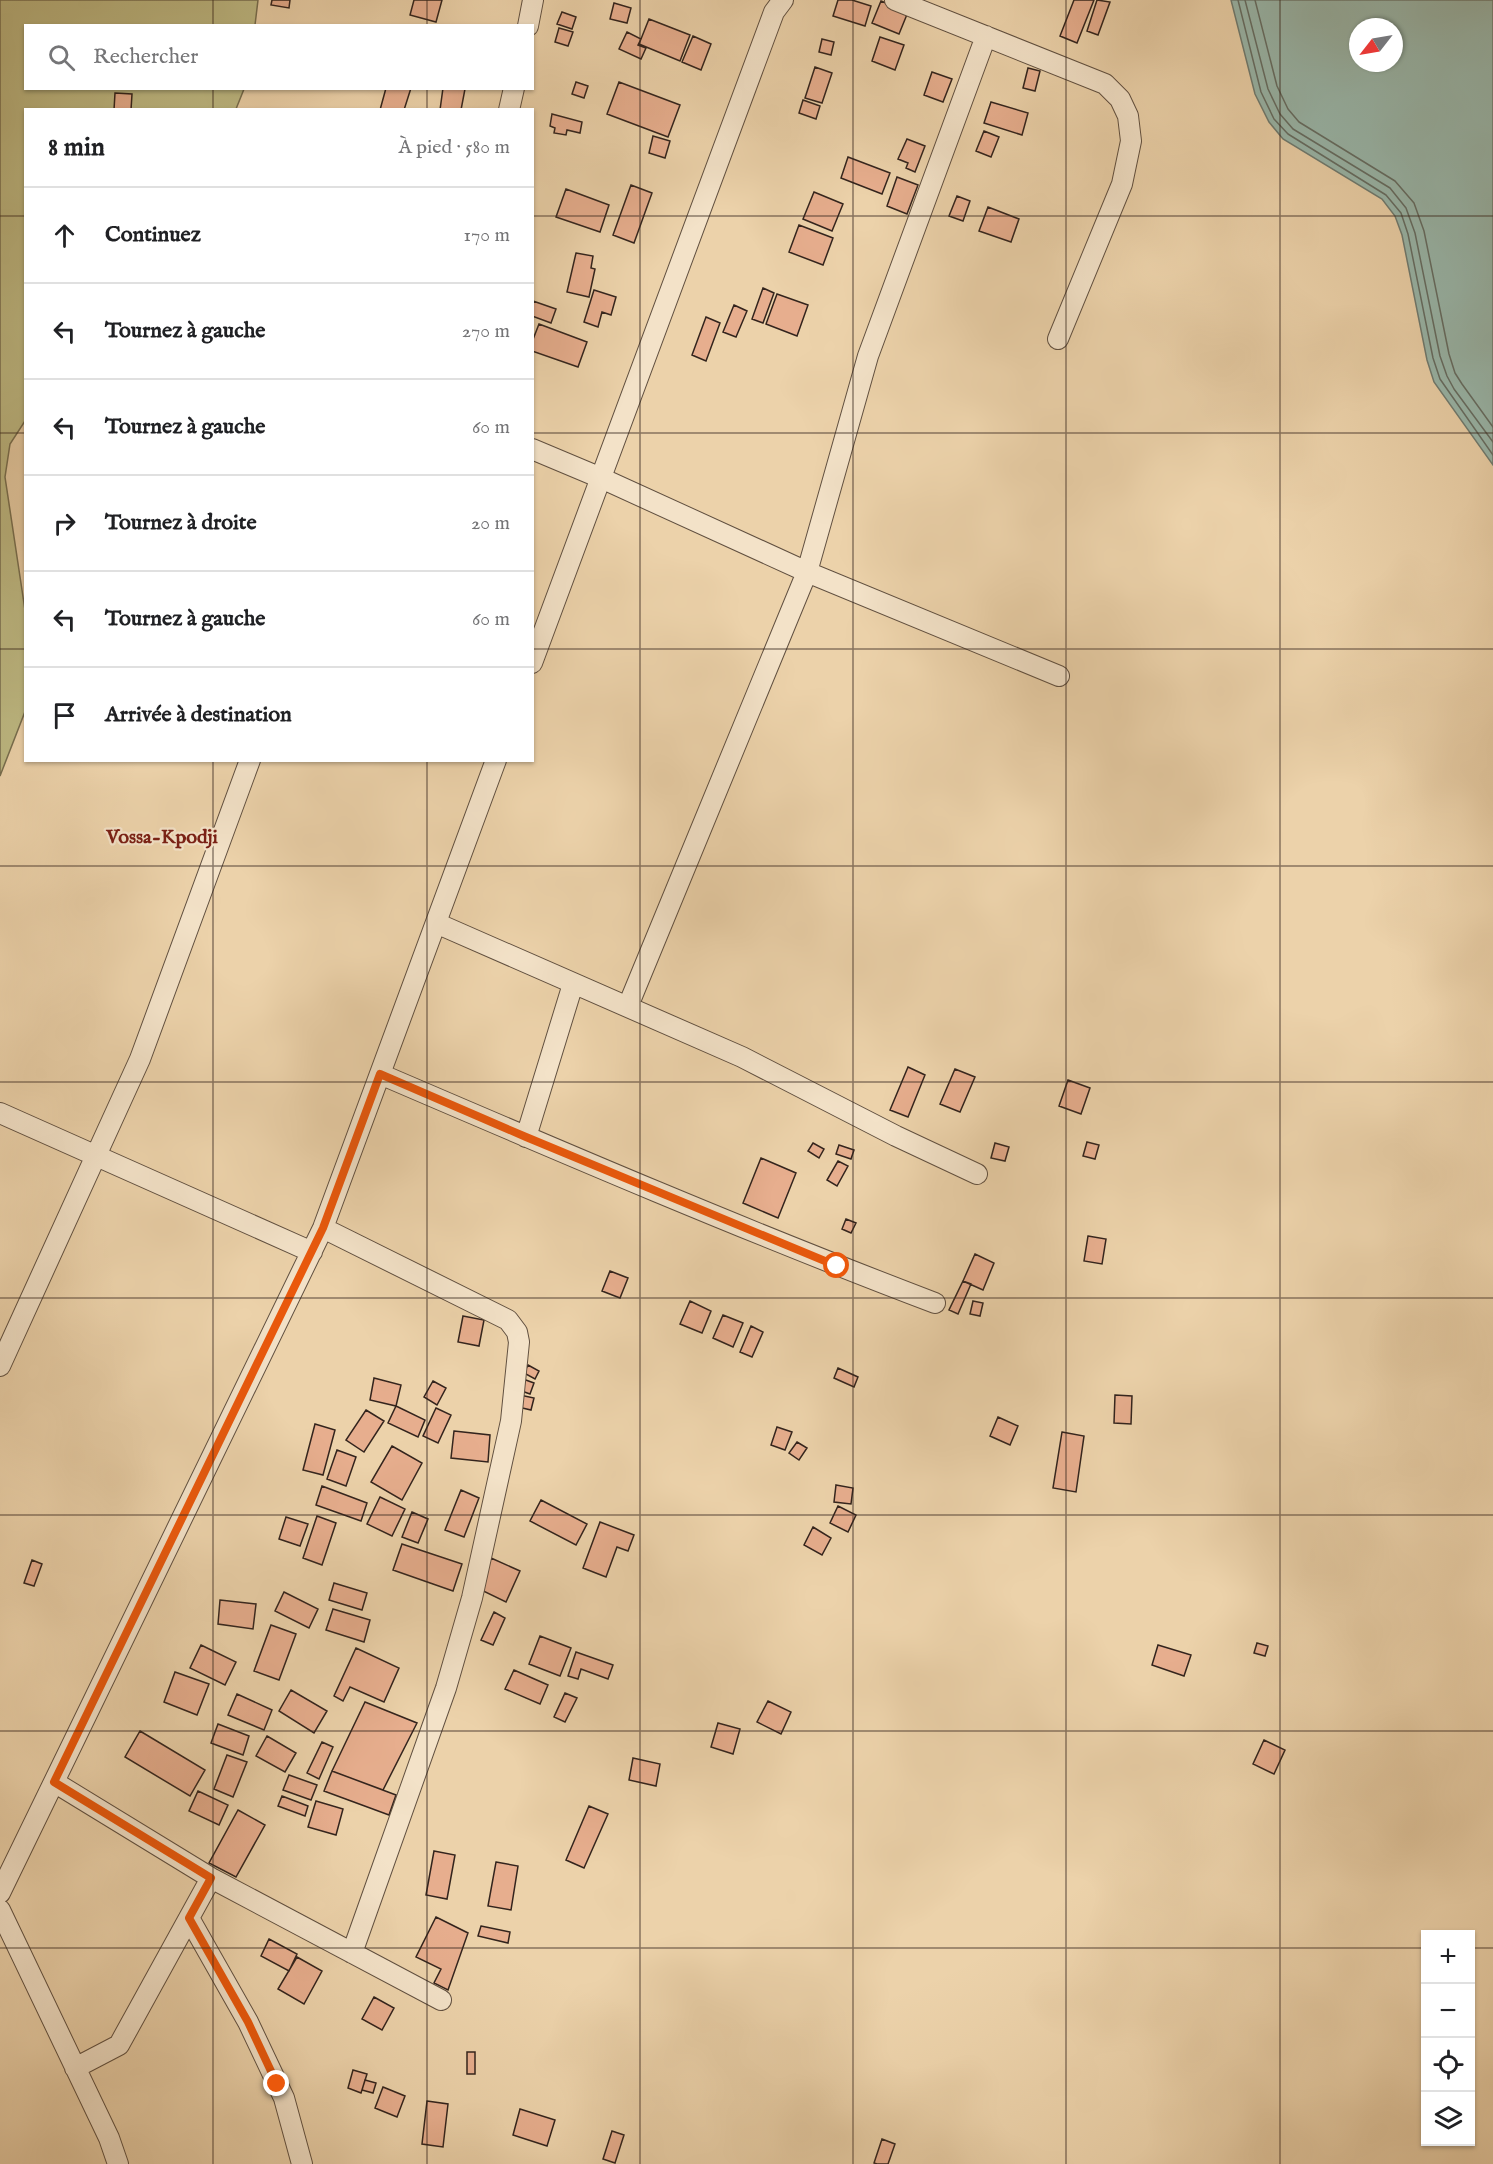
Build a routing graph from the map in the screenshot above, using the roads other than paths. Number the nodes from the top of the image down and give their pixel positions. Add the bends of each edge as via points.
1 (533, 0) edge
2 (895, 0) edge
3 (776, 4) edge
4 (528, 24) edge
5 (987, 36) junction
6 (514, 90) edge
7 (509, 108) edge
8 (1058, 339) dead end
9 (534, 450) edge
10 (601, 478) junction
11 (807, 572) junction
12 (534, 658) edge
13 (1059, 676) dead end
14 (249, 762) edge
15 (495, 762) edge
16 (436, 923) junction
17 (573, 984) junction
18 (628, 1006) junction
19 (380, 1074) junction
20 (0, 1113) edge
21 (526, 1137) junction
22 (98, 1155) junction
23 (977, 1174) dead end
24 (323, 1228) junction
25 (312, 1252) junction
26 (935, 1303) dead end
27 (0, 1366) edge
28 (54, 1782) junction
29 (211, 1878) junction
30 (0, 1893) edge
31 (0, 1910) edge
32 (189, 1918) junction
33 (352, 1953) junction
34 (441, 2000) dead end
35 (75, 2068) junction
36 (118, 2164) edge
37 (302, 2164) edge

1 - 4 street
2 - 5 street
3 - 10 street
5 - 8 street via 1105,84 1120,99 1128,116 1131,141 1122,184
5 - 11 street via 868,356
6 - 7 street
9 - 10 street
10 - 11 street
10 - 12 street
11 - 13 street
11 - 18 street
14 - 22 street via 140,1059
15 - 16 street
16 - 17 street
16 - 19 street
17 - 18 street
17 - 21 street
18 - 23 street via 742,1057
19 - 21 street
19 - 24 street
20 - 22 street
21 - 26 street
22 - 25 street
22 - 27 street
24 - 25 street
24 - 33 street via 508,1320 519,1342 511,1421 472,1598 442,1698
25 - 28 street
28 - 29 street
28 - 30 street
29 - 32 street
29 - 33 street
31 - 35 street
32 - 35 street via 118,2045
32 - 37 street via 248,2022 284,2098
33 - 34 street
35 - 36 street

